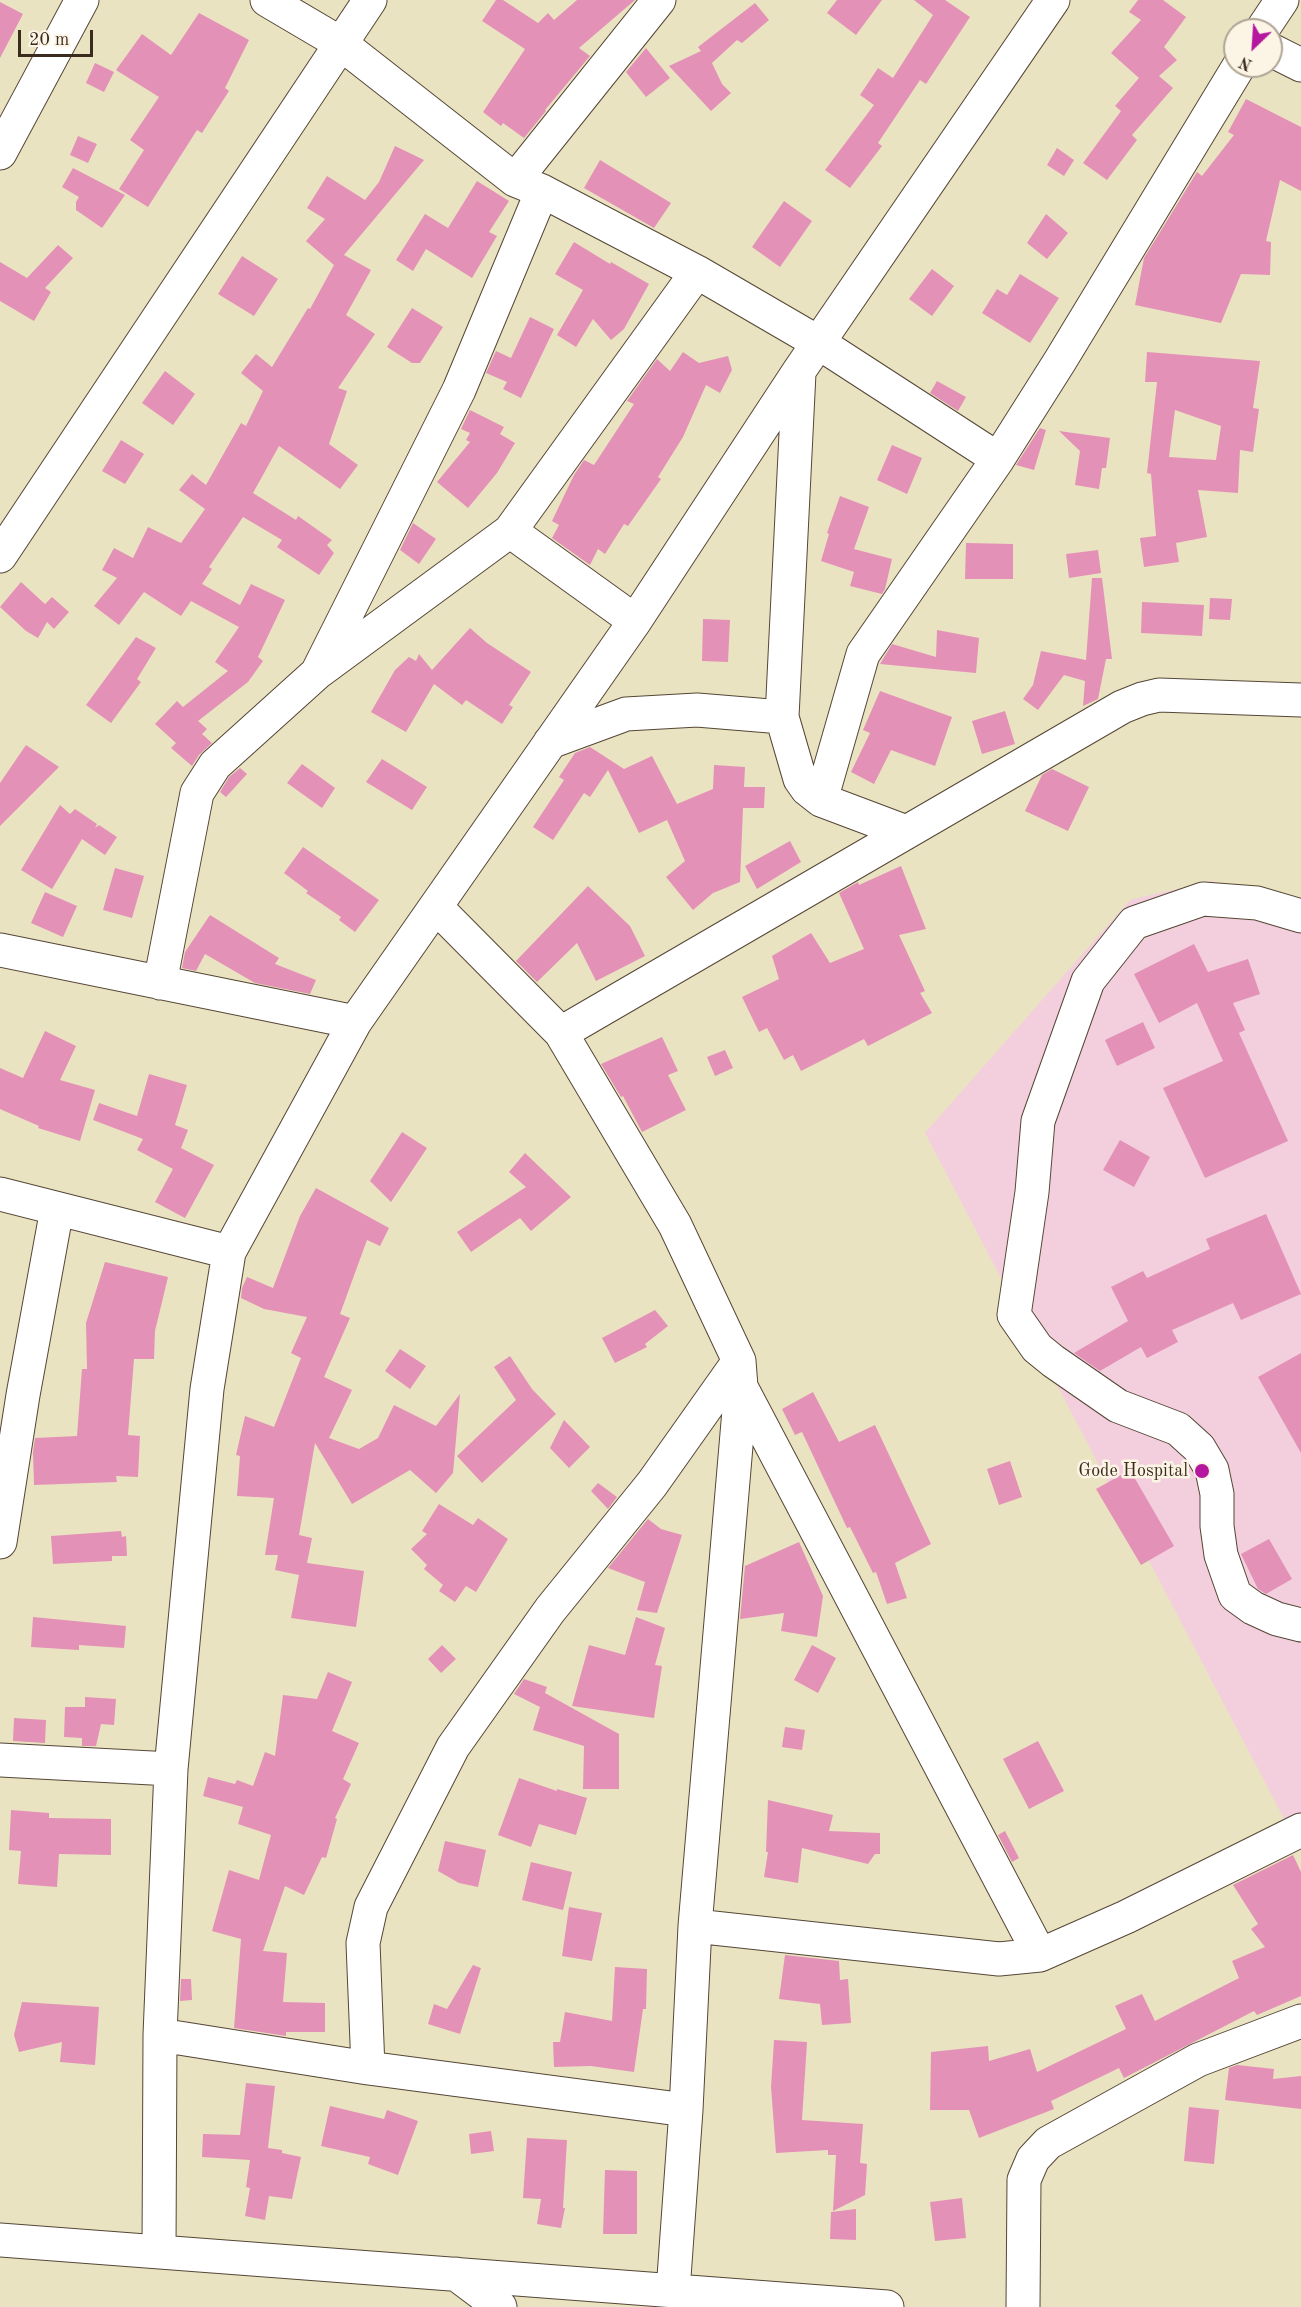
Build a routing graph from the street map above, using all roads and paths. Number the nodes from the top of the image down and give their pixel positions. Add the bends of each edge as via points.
1 (82, 0) edge
2 (267, 0) edge
3 (370, 0) edge
4 (659, 0) edge
5 (1053, 0) edge
6 (1282, 0) edge
7 (1270, 18) edge
8 (340, 43) junction
9 (1283, 56) edge
10 (1301, 66) edge
11 (1232, 78) edge
12 (0, 153) edge
13 (529, 186) junction
14 (697, 272) junction
15 (819, 343) junction
16 (799, 371) junction
17 (998, 459) junction
18 (510, 531) junction
19 (0, 556) edge
20 (634, 621) junction
21 (317, 673) junction
22 (1301, 700) edge
23 (782, 717) junction
24 (550, 742) junction
25 (821, 800) junction
26 (906, 832) junction
27 (436, 907) junction
28 (1301, 916) edge
29 (0, 950) edge
30 (160, 983) junction
31 (355, 1022) junction
32 (561, 1033) junction
33 (0, 1194) edge
34 (57, 1209) junction
35 (230, 1252) junction
36 (740, 1374) junction
37 (11, 1392) edge
38 (0, 1542) edge
39 (1301, 1625) edge
40 (0, 1760) edge
41 (171, 1769) junction
42 (1301, 1830) edge
43 (695, 1926) junction
44 (1040, 1955) junction
45 (1301, 2021) edge
46 (160, 2035) junction
47 (368, 2068) junction
48 (686, 2110) junction
49 (0, 2240) edge
50 (159, 2252) junction
51 (456, 2274) junction
52 (673, 2291) junction
53 (500, 2307) edge
54 (887, 2307) edge
55 (1023, 2307) edge

1 - 12 street
2 - 8 street
3 - 8 street
4 - 13 street
5 - 15 street
6 - 7 street
8 - 13 street
8 - 19 street
9 - 10 street
11 - 17 street
13 - 14 street
13 - 21 street via 459,390
14 - 15 street
14 - 18 street
15 - 16 street
15 - 17 street
16 - 20 street
16 - 23 street
17 - 25 street via 863,654
18 - 20 street
18 - 21 street
20 - 24 street
21 - 30 street via 215,765 197,793
22 - 26 street via 1159,695 1142,699
23 - 24 street via 697,710 626,714
23 - 25 street via 800,779
24 - 27 street
25 - 26 street
26 - 32 street
27 - 31 street
27 - 32 street
28 - 39 street via 1257,903 1203,898 1134,923 1088,981 1038,1121 1014,1315 1037,1348 1053,1361 1118,1406 1178,1430 1199,1448 1212,1470 1221,1555 1235,1595 1277,1619
29 - 30 street
30 - 31 street
31 - 35 street
32 - 36 street via 675,1225
33 - 34 street
34 - 35 street
34 - 37 street
35 - 41 street via 207,1389
36 - 43 street
36 - 44 street
36 - 47 street via 550,1610 453,1747 371,1907 363,1942
37 - 38 street
40 - 41 street
41 - 46 street
42 - 44 street
43 - 44 street via 999,1959
43 - 48 street
45 - 55 street via 1198,2060 1048,2144 1033,2159 1023,2180
46 - 47 street
46 - 50 street
47 - 48 street
48 - 52 street
49 - 50 street
50 - 51 street
51 - 52 street
51 - 53 street
52 - 54 street

